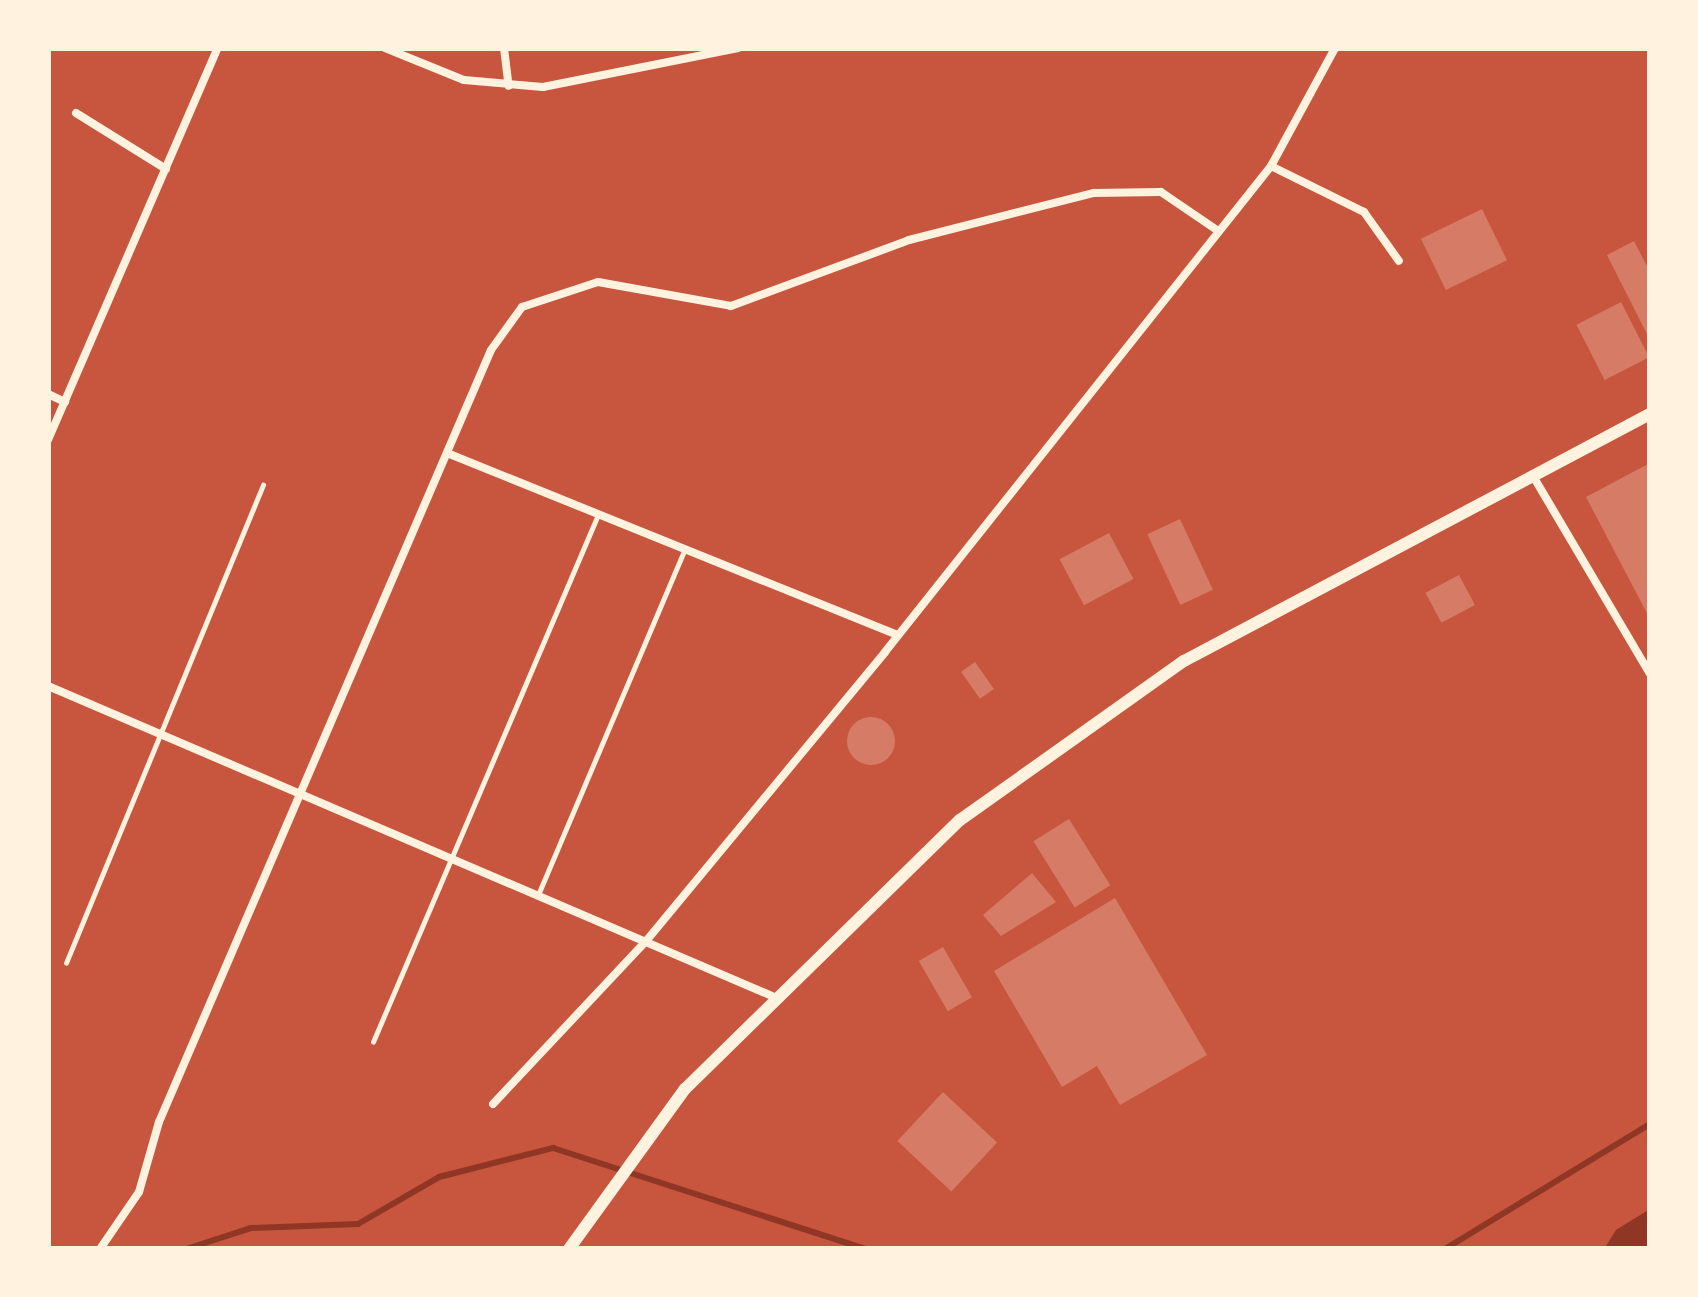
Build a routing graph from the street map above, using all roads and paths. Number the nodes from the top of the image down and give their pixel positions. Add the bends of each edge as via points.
1 (218, 48) edge
2 (385, 48) edge
3 (504, 48) edge
4 (738, 48) edge
5 (1335, 48) edge
6 (509, 86) junction
7 (76, 113) dead end
8 (1271, 166) junction
9 (166, 169) junction
10 (1217, 230) junction
11 (1399, 261) dead end
12 (48, 394) edge
13 (65, 402) junction
14 (1650, 414) edge
15 (48, 440) edge
16 (447, 453) junction
17 (1532, 475) junction
18 (263, 485) dead end
19 (599, 514) junction
20 (685, 549) junction
21 (898, 634) junction
22 (1650, 674) edge
23 (48, 686) edge
24 (161, 733) junction
25 (301, 792) junction
26 (452, 857) junction
27 (538, 895) junction
28 (647, 940) junction
29 (66, 963) dead end
30 (772, 996) junction
31 (373, 1042) dead end
32 (494, 1104) dead end
33 (103, 1247) edge
34 (568, 1249) edge

1 - 9 street
2 - 6 street
3 - 6 street
4 - 6 street via 624,77
5 - 8 street
7 - 9 street
8 - 10 street
8 - 11 street via 1364,212
9 - 13 street
10 - 16 street via 1161,192 1094,193 909,240 730,306 571,283 505,327
10 - 21 street
12 - 13 street
13 - 15 street
14 - 17 main road
16 - 19 street
16 - 25 street
17 - 22 street
17 - 30 main road via 1118,704 960,820
18 - 24 lane
19 - 20 street
19 - 26 lane
20 - 21 street
20 - 27 lane
21 - 28 street
23 - 24 street
24 - 25 street
24 - 29 lane
25 - 26 street
25 - 33 street via 140,1192
26 - 27 street
26 - 31 lane
27 - 28 street
28 - 30 street
28 - 32 street
30 - 34 main road via 656,1125

